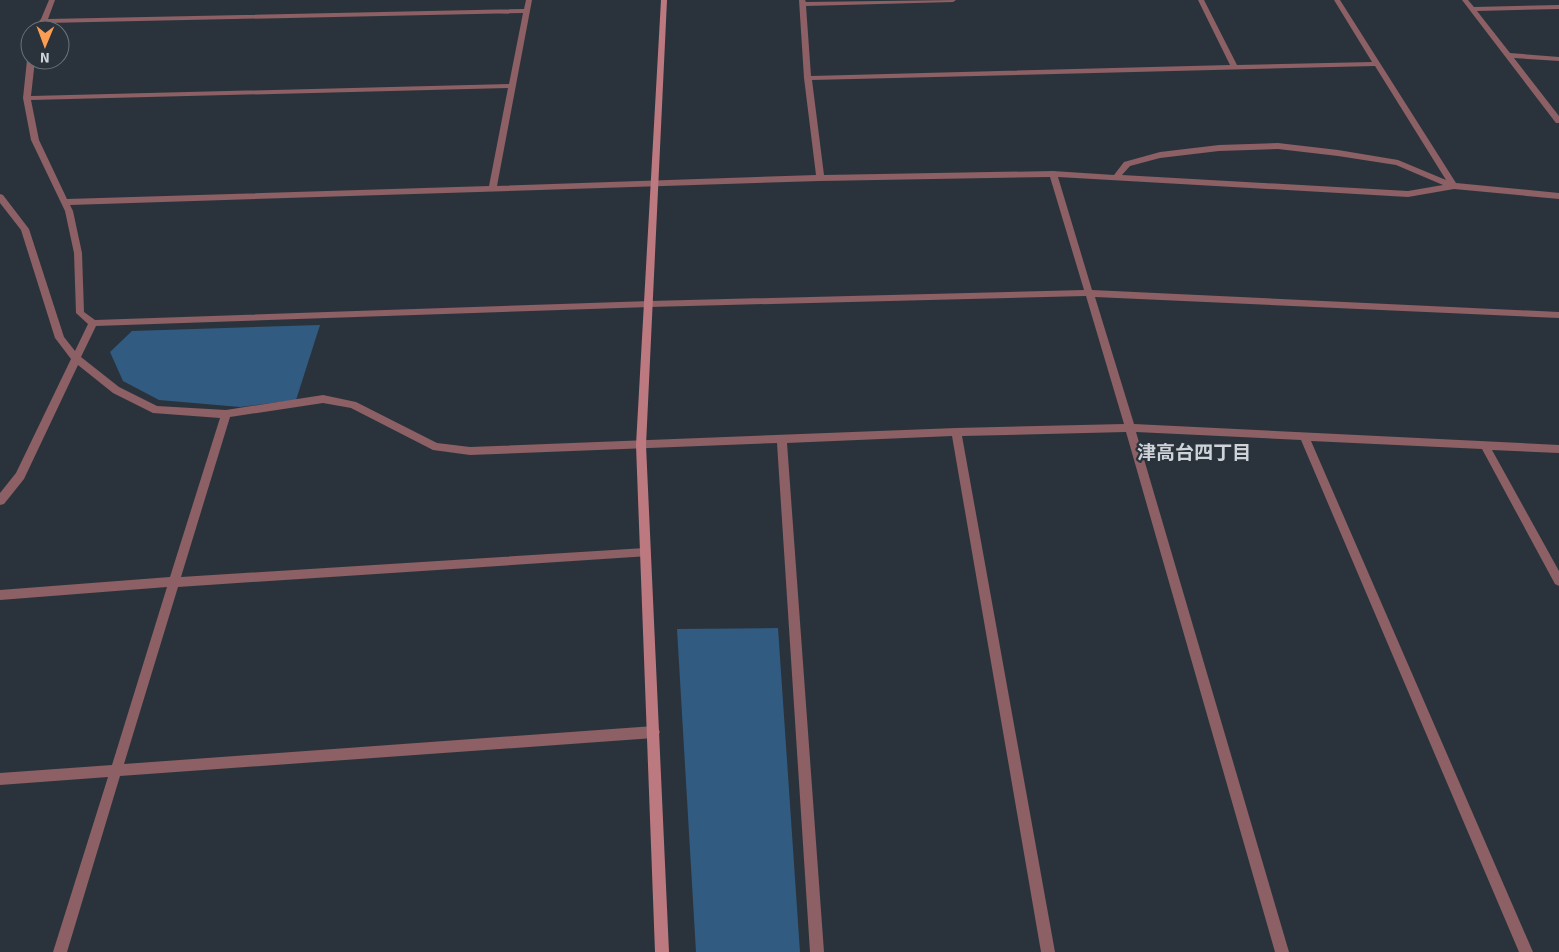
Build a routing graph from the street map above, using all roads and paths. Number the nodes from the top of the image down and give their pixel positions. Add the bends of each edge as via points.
1 (52, 0) edge
2 (529, 0) edge
3 (664, 0) edge
4 (954, 0) edge
5 (1201, 0) edge
6 (1337, 0) edge
7 (1465, 0) edge
8 (802, 2) edge
9 (1559, 7) edge
10 (1472, 9) junction
11 (527, 11) junction
12 (42, 20) edge
13 (70, 20) edge
14 (1508, 55) junction
15 (1559, 59) edge
16 (1377, 64) junction
17 (1234, 67) junction
18 (30, 70) edge
19 (808, 78) junction
20 (513, 86) junction
21 (27, 98) junction
22 (1559, 121) edge
23 (1053, 174) junction
24 (820, 178) junction
25 (1116, 178) junction
26 (654, 184) junction
27 (1454, 186) junction
28 (492, 189) junction
29 (1559, 196) edge
30 (0, 197) edge
31 (64, 202) junction
32 (1089, 293) junction
33 (650, 304) junction
34 (1559, 315) edge
35 (93, 323) junction
36 (76, 358) junction
37 (226, 414) junction
38 (1130, 428) junction
39 (956, 432) junction
40 (1305, 438) junction
41 (782, 439) junction
42 (641, 444) junction
43 (1485, 446) junction
44 (1559, 449) edge
45 (0, 501) edge
46 (645, 553) junction
47 (1559, 581) edge
48 (174, 582) junction
49 (0, 595) edge
50 (654, 732) junction
51 (117, 770) junction
52 (0, 779) edge
53 (60, 952) edge
54 (662, 952) edge
55 (817, 952) edge
56 (1048, 952) edge
57 (1282, 952) edge
58 (1526, 952) edge

1 - 12 street
2 - 11 street
3 - 26 street
4 - 8 street
5 - 17 street
6 - 16 street
7 - 10 street
8 - 19 street
9 - 10 street
10 - 14 street
11 - 13 street
11 - 20 street
14 - 15 street
14 - 22 street
16 - 17 street
16 - 27 street
17 - 19 street
18 - 21 street
19 - 24 street
20 - 21 street
20 - 28 street
21 - 31 street via 34,140
23 - 24 street
23 - 25 street
23 - 32 street
24 - 26 street
25 - 27 street via 1408,194
25 - 27 street via 1127,164 1160,155 1278,146 1398,163
26 - 28 street
26 - 33 street
27 - 29 street
28 - 31 street
30 - 36 street via 24,229 60,338
31 - 35 street via 78,253 80,313
32 - 33 street
32 - 34 street
32 - 38 street
33 - 35 street
33 - 42 street
35 - 36 street
36 - 37 street via 116,390 156,410
36 - 45 street via 20,476
37 - 42 street via 324,399 353,405 436,447 470,451
37 - 48 street
38 - 39 street
38 - 40 street
38 - 57 street
39 - 41 street
39 - 56 street
40 - 43 street
40 - 58 street
41 - 42 street
41 - 55 street
42 - 46 street
43 - 44 street
43 - 47 street
46 - 48 street
46 - 50 street
48 - 49 street
48 - 51 street
50 - 51 street
50 - 54 street
51 - 52 street
51 - 53 street

